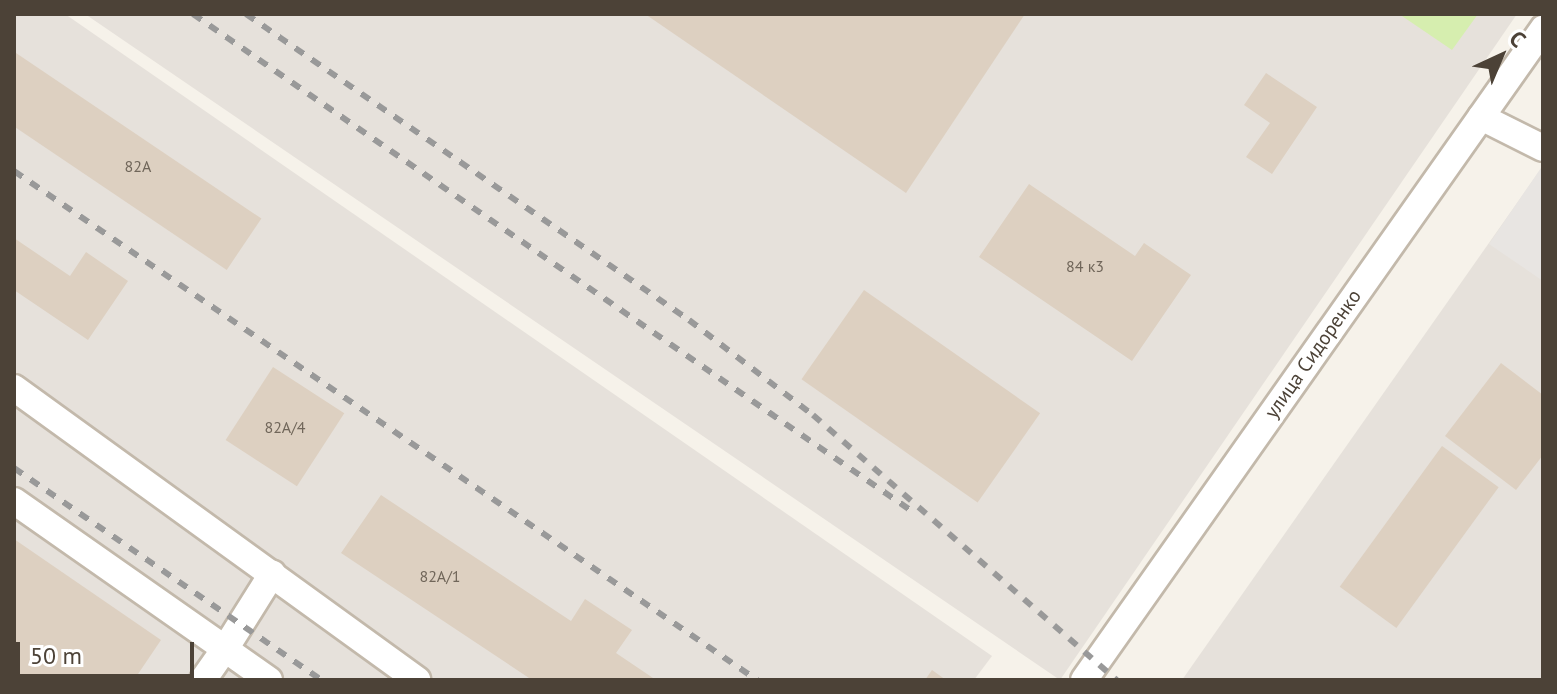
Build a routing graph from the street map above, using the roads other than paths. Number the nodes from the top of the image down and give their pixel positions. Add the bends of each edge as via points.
1 (1543, 29) edge
2 (1481, 117) junction
3 (1543, 148) edge
4 (14, 388) edge
5 (14, 501) edge
6 (272, 574) junction
7 (225, 649) junction
8 (203, 680) edge
9 (269, 680) edge
10 (418, 680) edge
11 (1084, 680) edge

1 - 2 street, улица Сидоренко
2 - 3 street
2 - 11 street, улица Сидоренко
4 - 6 street
5 - 7 street
6 - 7 street
6 - 10 street
7 - 8 street
7 - 9 street

